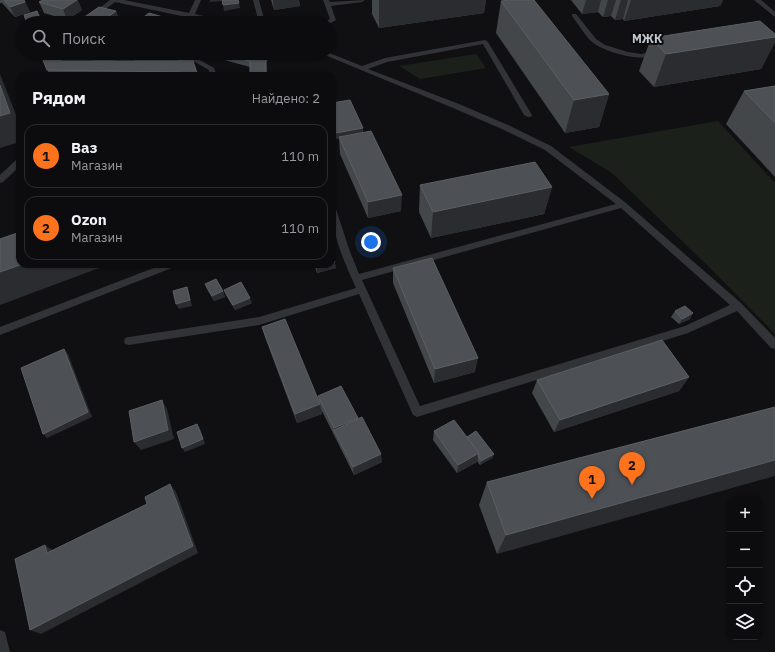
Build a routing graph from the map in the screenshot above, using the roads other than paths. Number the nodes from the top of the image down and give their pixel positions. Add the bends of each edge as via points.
1 (114, 0) edge
2 (198, 0) edge
3 (256, 0) edge
4 (362, 0) edge
5 (757, 0) edge
6 (327, 2) edge
7 (574, 15) dead end
8 (775, 15) edge
9 (93, 16) edge
10 (191, 16) joint
11 (260, 16) edge
12 (332, 16) edge
13 (664, 52) edge
14 (336, 58) edge
15 (102, 60) edge
16 (196, 60) edge
17 (196, 60) edge
18 (363, 68) junction
19 (212, 72) edge
20 (528, 115) dead end
21 (16, 165) edge
22 (0, 180) edge
23 (623, 205) junction
24 (336, 222) edge
25 (164, 268) edge
26 (356, 278) junction
27 (360, 290) junction
28 (738, 306) junction
29 (0, 331) edge
30 (129, 341) dead end
31 (775, 345) edge
32 (0, 637) edge
33 (3, 652) edge

1 - 9 lane
1 - 10 lane
2 - 10 lane
3 - 11 lane
4 - 6 lane
5 - 8 lane
6 - 12 lane
7 - 13 lane via 594,40 604,46 641,56
14 - 18 lane
15 - 16 lane
17 - 19 lane via 212,68
18 - 20 lane via 384,60 485,42
18 - 23 lane via 505,127 548,148
21 - 22 lane
23 - 26 lane
23 - 28 lane
24 - 26 lane
25 - 29 lane
26 - 27 lane
27 - 28 lane via 382,332 417,412 688,329
27 - 30 lane via 258,321
28 - 31 lane
32 - 33 lane

